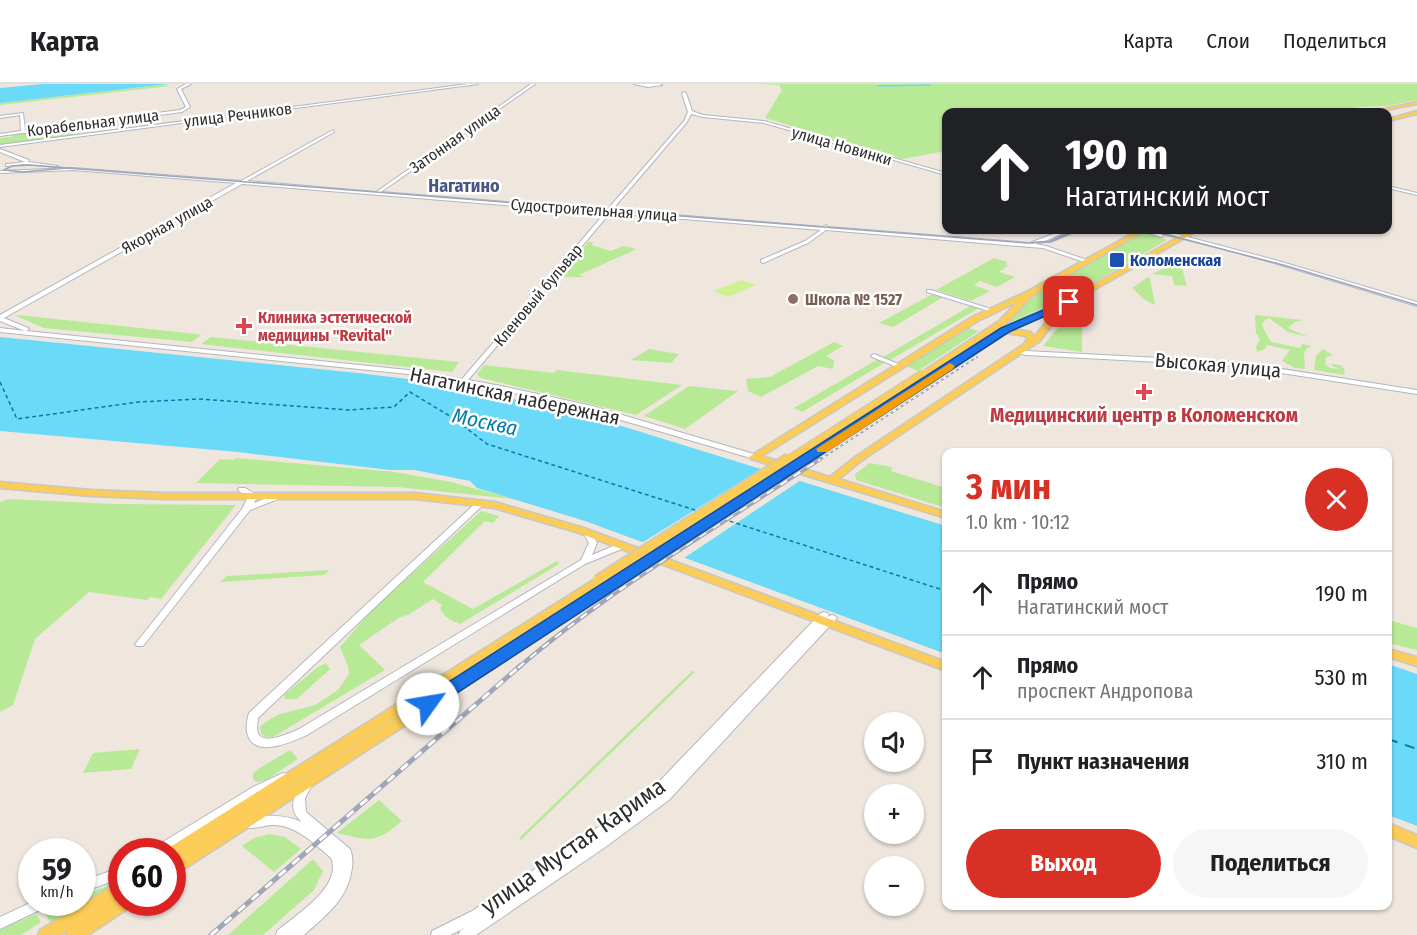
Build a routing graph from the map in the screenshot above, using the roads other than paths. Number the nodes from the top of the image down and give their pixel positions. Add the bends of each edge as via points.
1 (189, 84) edge
2 (476, 84) edge
3 (533, 84) edge
4 (638, 84) edge
5 (657, 84) edge
6 (649, 85) edge
7 (684, 93) dead end
8 (1417, 103) edge
9 (1391, 108) edge
10 (1392, 111) edge
11 (690, 112) junction
12 (1392, 112) edge
13 (1417, 112) edge
14 (704, 116) junction
15 (1402, 116) junction
16 (0, 117) edge
17 (1417, 118) edge
18 (1392, 119) edge
19 (1392, 120) edge
20 (686, 121) junction
21 (333, 131) dead end
22 (23, 132) junction
23 (0, 135) edge
24 (0, 148) edge
25 (21, 159) junction
26 (41, 165) junction
27 (62, 168) junction
28 (3, 169) edge
29 (942, 174) edge
30 (244, 182) junction
31 (1392, 188) edge
32 (378, 192) junction
33 (1417, 194) edge
34 (609, 210) junction
35 (826, 227) junction
36 (1059, 234) edge
37 (1135, 234) edge
38 (1162, 234) edge
39 (1169, 234) edge
40 (1188, 234) edge
41 (1132, 236) junction
42 (1181, 238) junction
43 (1043, 244) junction
44 (1168, 245) junction
45 (763, 261) dead end
46 (1087, 261) junction
47 (1051, 282) junction
48 (929, 291) dead end
49 (1086, 291) junction
50 (1029, 294) junction
51 (1069, 302) junction
52 (1417, 305) edge
53 (991, 310) junction
54 (2, 320) edge
55 (962, 327) junction
56 (24, 328) junction
57 (0, 330) edge
58 (15, 331) junction
59 (1002, 332) junction
60 (35, 333) junction
61 (986, 333) junction
62 (1028, 344) junction
63 (1018, 351) junction
64 (874, 356) dead end
65 (899, 366) junction
66 (928, 376) junction
67 (464, 381) junction
68 (1417, 392) edge
69 (771, 446) junction
70 (754, 457) junction
71 (776, 464) junction
72 (0, 479) edge
73 (832, 480) junction
74 (0, 485) edge
75 (247, 493) junction
76 (232, 496) junction
77 (279, 496) junction
78 (481, 503) junction
79 (246, 510) junction
80 (942, 514) edge
81 (588, 534) junction
82 (621, 546) junction
83 (584, 562) junction
84 (603, 585) junction
85 (826, 619) junction
86 (140, 644) dead end
87 (1392, 654) edge
88 (942, 659) edge
89 (1417, 662) edge
90 (942, 665) edge
91 (326, 756) junction
92 (308, 781) junction
93 (234, 830) junction
94 (1392, 832) edge
95 (180, 838) edge
96 (1417, 842) edge
97 (186, 845) edge
98 (186, 861) edge
99 (108, 896) edge
100 (108, 913) edge
101 (18, 914) edge
102 (0, 923) edge
103 (295, 934) edge
104 (46, 935) edge
105 (74, 935) edge
106 (282, 935) edge
107 (437, 935) edge
108 (465, 935) edge

1 - 22 street, Корабельная улица via 179,89 188,107 180,111
2 - 24 street, улица Речников
3 - 32 street, Затонная улица
4 - 6 street
5 - 6 street
7 - 11 street
8 - 9 main road
10 - 13 main road
11 - 14 street, улица Новинки
11 - 20 street, Кленовый бульвар
12 - 15 main road
13 - 15 main road
14 - 20 street, улица Новинки
14 - 29 street, улица Новинки via 778,127
15 - 18 main road
16 - 22 street, Корабельная улица via 22,114
17 - 19 main road
20 - 34 street, Кленовый бульвар
21 - 30 street, Якорная улица
22 - 23 street, Корабельная улица
24 - 25 street
25 - 26 street
25 - 28 street
26 - 27 street
26 - 28 street
27 - 28 street, Судостроительная улица
27 - 30 street, Судостроительная улица
30 - 32 street, Судостроительная улица
30 - 54 street, Якорная улица
31 - 33 street
32 - 34 street, Судостроительная улица
34 - 35 street, Судостроительная улица
34 - 67 street, Кленовый бульвар
35 - 43 street, Судостроительная улица
35 - 45 street
36 - 43 street, Судостроительная улица
37 - 41 main road
38 - 42 street
39 - 42 street
40 - 42 main road
41 - 44 street via 1152,234 1168,238
41 - 46 main road
42 - 44 main road
42 - 52 street
43 - 46 street
44 - 49 main road
46 - 47 main road
47 - 49 street via 1062,291
47 - 50 main road
48 - 53 street
49 - 51 main road
50 - 53 main road
50 - 61 main road via 1002,323
51 - 59 main road
51 - 62 main road
53 - 55 main road
54 - 56 street
55 - 61 main road via 980,325 987,328
55 - 65 main road
56 - 58 street
56 - 60 street
57 - 58 street, Нагатинская набережная
58 - 60 street, Нагатинская набережная
59 - 62 main road via 1025,333 1030,337
59 - 66 main road
60 - 67 street, Нагатинская набережная
61 - 66 main road
62 - 63 main road
63 - 68 street, Высокая улица via 1237,364
63 - 73 main road
64 - 65 street
65 - 69 main road
66 - 84 main road, bridge
67 - 70 street, Нагатинская набережная via 589,408
69 - 70 main road
69 - 71 main road via 767,456
70 - 71 main road, Нагатинская набережная
71 - 73 main road, Нагатинская набережная
72 - 75 main road
73 - 80 main road, Нагатинская набережная
74 - 76 main road via 106,494
75 - 76 main road
75 - 77 main road
75 - 79 street via 252,499
75 - 85 main road via 418,492 512,504 576,524
76 - 79 street via 243,501
77 - 78 main road via 416,496
77 - 79 street
78 - 81 main road
78 - 83 street via 253,716 252,736 270,744 303,732
79 - 86 street
81 - 82 main road
81 - 83 street via 593,543
82 - 83 street
82 - 85 main road
84 - 91 main road
84 - 92 main road
85 - 88 main road
85 - 90 main road
85 - 107 street, улица Мустая Карима via 657,791 477,915
85 - 108 street, улица Мустая Карима via 665,797
87 - 89 main road
91 - 95 street via 257,790
91 - 97 main road
92 - 93 main road
92 - 103 street via 299,798 300,814 346,853 348,869 338,895
93 - 98 main road
93 - 106 street via 259,821 289,820 337,855 340,870 331,889
94 - 96 main road
99 - 104 main road
100 - 105 main road
101 - 102 street

